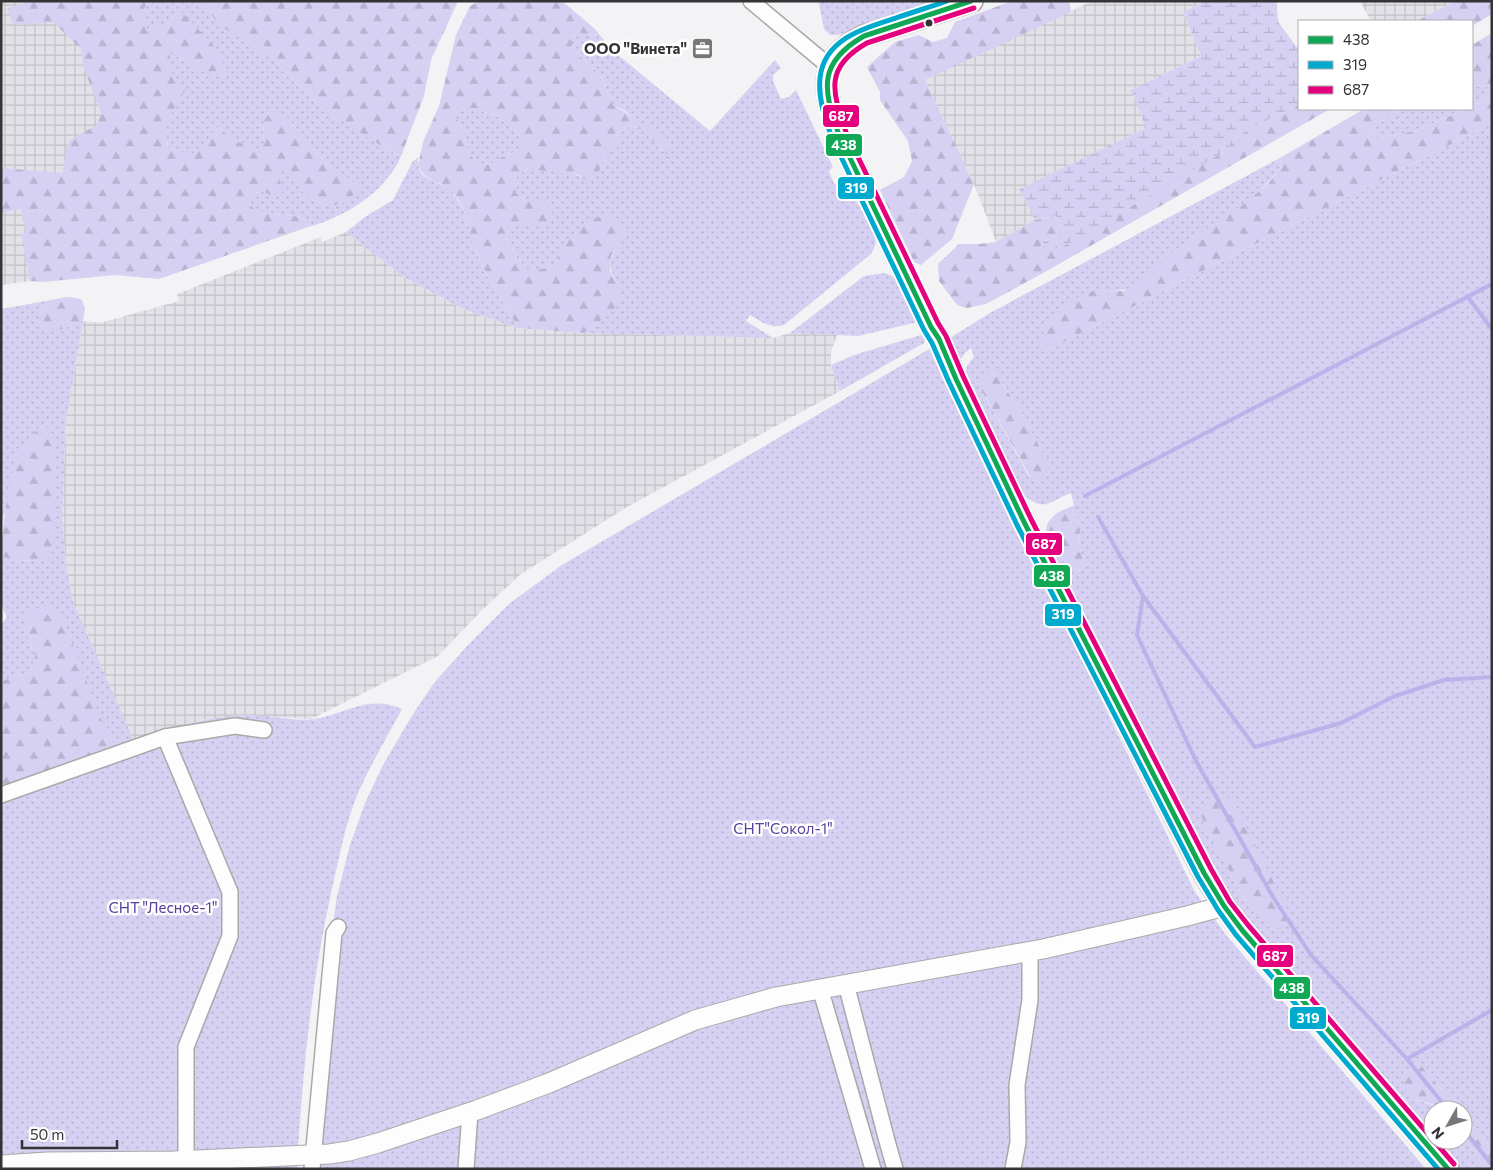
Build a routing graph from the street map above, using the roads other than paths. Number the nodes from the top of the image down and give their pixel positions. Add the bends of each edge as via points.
1 (751, 1) edge
2 (972, 1) edge
3 (830, 67) junction
4 (264, 730) dead end
5 (166, 737) junction
6 (1, 795) edge
7 (1224, 906) junction
8 (338, 927) dead end
9 (1030, 952) junction
10 (846, 984) junction
11 (820, 988) junction
12 (470, 1112) junction
13 (312, 1162) edge
14 (186, 1164) edge
15 (1, 1165) edge
16 (466, 1169) edge
17 (873, 1169) edge
18 (896, 1169) edge
19 (1013, 1169) edge
20 (1448, 1169) edge

1 - 3 street
2 - 3 main road via 853,41
3 - 7 main road via 827,97 839,135 931,327 940,339 1024,522
4 - 5 street via 235,726
5 - 6 street
5 - 14 street via 230,892 230,936 186,1047
7 - 9 street
7 - 20 main road
8 - 13 street via 334,934
9 - 10 street
9 - 19 street via 1030,1000 1017,1085 1018,1142
10 - 11 street
10 - 18 street
11 - 12 street via 776,996 695,1020 549,1083
11 - 17 street
12 - 13 street
12 - 16 street
13 - 14 street
14 - 15 street via 48,1162

